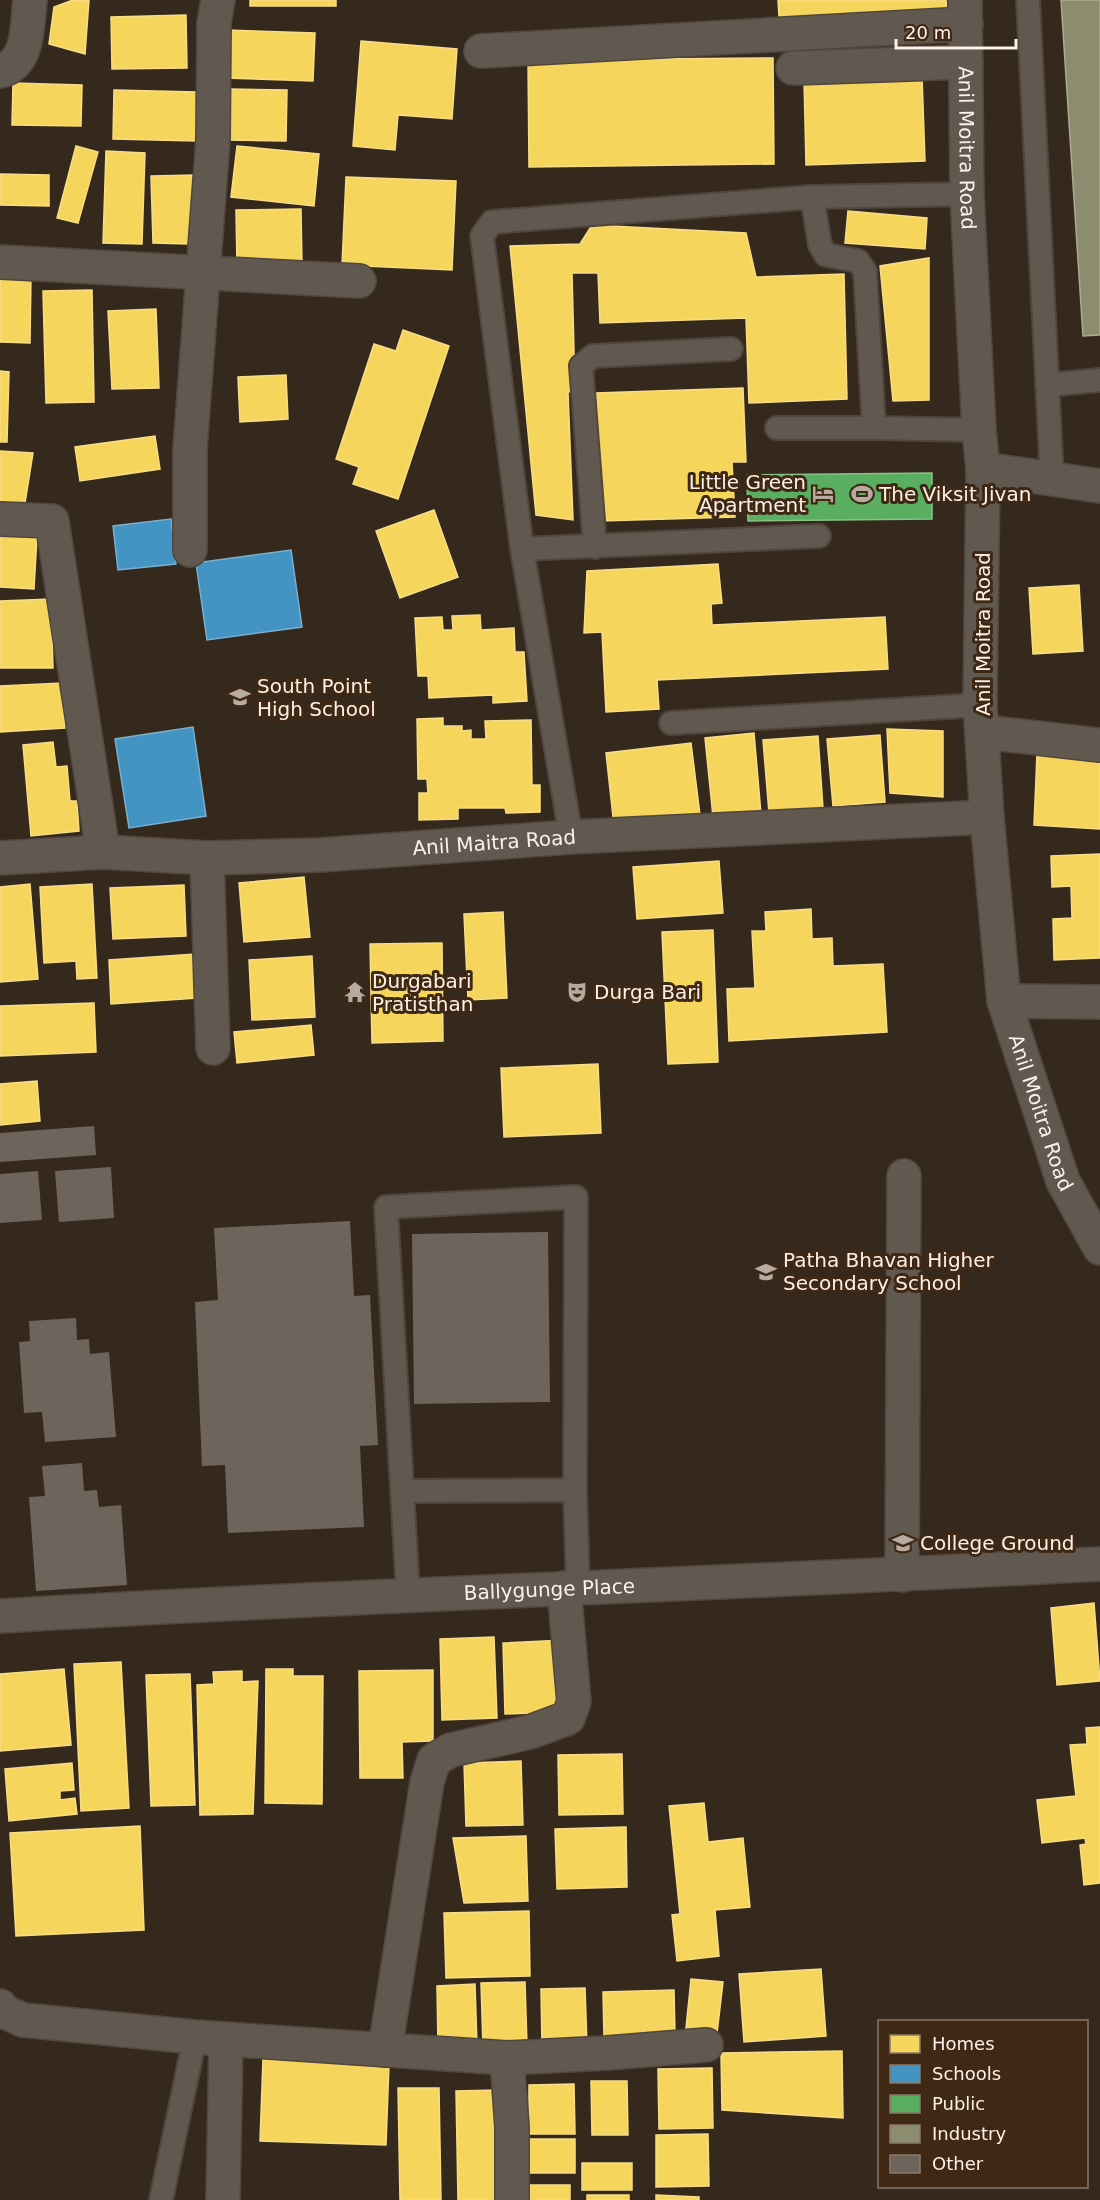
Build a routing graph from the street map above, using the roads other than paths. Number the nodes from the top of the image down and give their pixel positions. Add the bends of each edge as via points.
1 (30, 0) edge
2 (218, 0) edge
3 (1028, 0) edge
4 (966, 12) edge
5 (481, 51) dead end
6 (966, 62) junction
7 (793, 68) dead end
8 (0, 71) edge
9 (967, 194) junction
10 (812, 197) junction
11 (0, 262) edge
12 (205, 274) junction
13 (359, 281) dead end
14 (730, 349) dead end
15 (1100, 380) edge
16 (1047, 385) junction
17 (777, 428) dead end
18 (874, 428) junction
19 (979, 430) junction
20 (984, 469) junction
21 (1052, 478) junction
22 (1100, 486) edge
23 (0, 519) edge
24 (819, 536) dead end
25 (595, 547) junction
26 (522, 549) junction
27 (190, 550) dead end
28 (982, 718) junction
29 (671, 723) dead end
30 (1100, 745) edge
31 (987, 817) junction
32 (571, 837) junction
33 (103, 852) junction
34 (0, 858) edge
35 (207, 858) junction
36 (1004, 1001) junction
37 (1100, 1002) edge
38 (213, 1048) dead end
39 (904, 1176) dead end
40 (1100, 1248) edge
41 (575, 1490) junction
42 (402, 1491) junction
43 (1100, 1564) edge
44 (902, 1575) junction
45 (571, 1588) junction
46 (408, 1594) junction
47 (0, 1616) edge
48 (0, 2006) edge
49 (210, 2038) junction
50 (706, 2045) dead end
51 (385, 2050) junction
52 (507, 2058) junction
53 (161, 2200) edge
54 (224, 2200) edge
55 (512, 2200) edge

1 - 8 street via 22,54
2 - 12 street
3 - 16 lane
4 - 5 street
4 - 6 street, Anil Moitra Road
6 - 7 street
6 - 9 street, Anil Moitra Road
9 - 10 lane
9 - 19 street, Anil Moitra Road
10 - 18 lane via 820,245 826,255 858,261 865,271
10 - 26 lane via 492,222 482,236
11 - 12 street
12 - 13 street
12 - 27 street via 190,449
14 - 25 lane via 592,356 581,366
15 - 16 lane
16 - 21 lane
17 - 18 lane
18 - 19 lane
19 - 20 street, Anil Moitra Road
20 - 21 street
20 - 28 street, Anil Moitra Road
21 - 22 street
23 - 33 street via 52,521
24 - 25 lane
25 - 26 lane
26 - 32 lane
28 - 29 lane
28 - 30 street
28 - 31 street, Anil Moitra Road
31 - 32 street, Anil Maitra Road
31 - 36 street, Anil Moitra Road
32 - 35 street, Anil Maitra Road via 320,855
33 - 34 street, Anil Maitra Road
33 - 35 street, Anil Maitra Road
35 - 38 street
36 - 37 street
36 - 40 street, Anil Moitra Road via 1063,1181
39 - 44 street
41 - 42 lane
41 - 42 lane via 576,1197 386,1206
41 - 45 lane
42 - 46 lane
43 - 44 street, Ballygunge Place
44 - 45 street, Ballygunge Place
45 - 46 street, Ballygunge Place
45 - 51 street via 574,1702 568,1718 530,1732 451,1750 434,1760 427,1782
46 - 47 street, Ballygunge Place
48 - 49 street via 23,2020
49 - 51 street
49 - 53 lane
49 - 54 street
50 - 52 street
51 - 52 street
52 - 55 street

